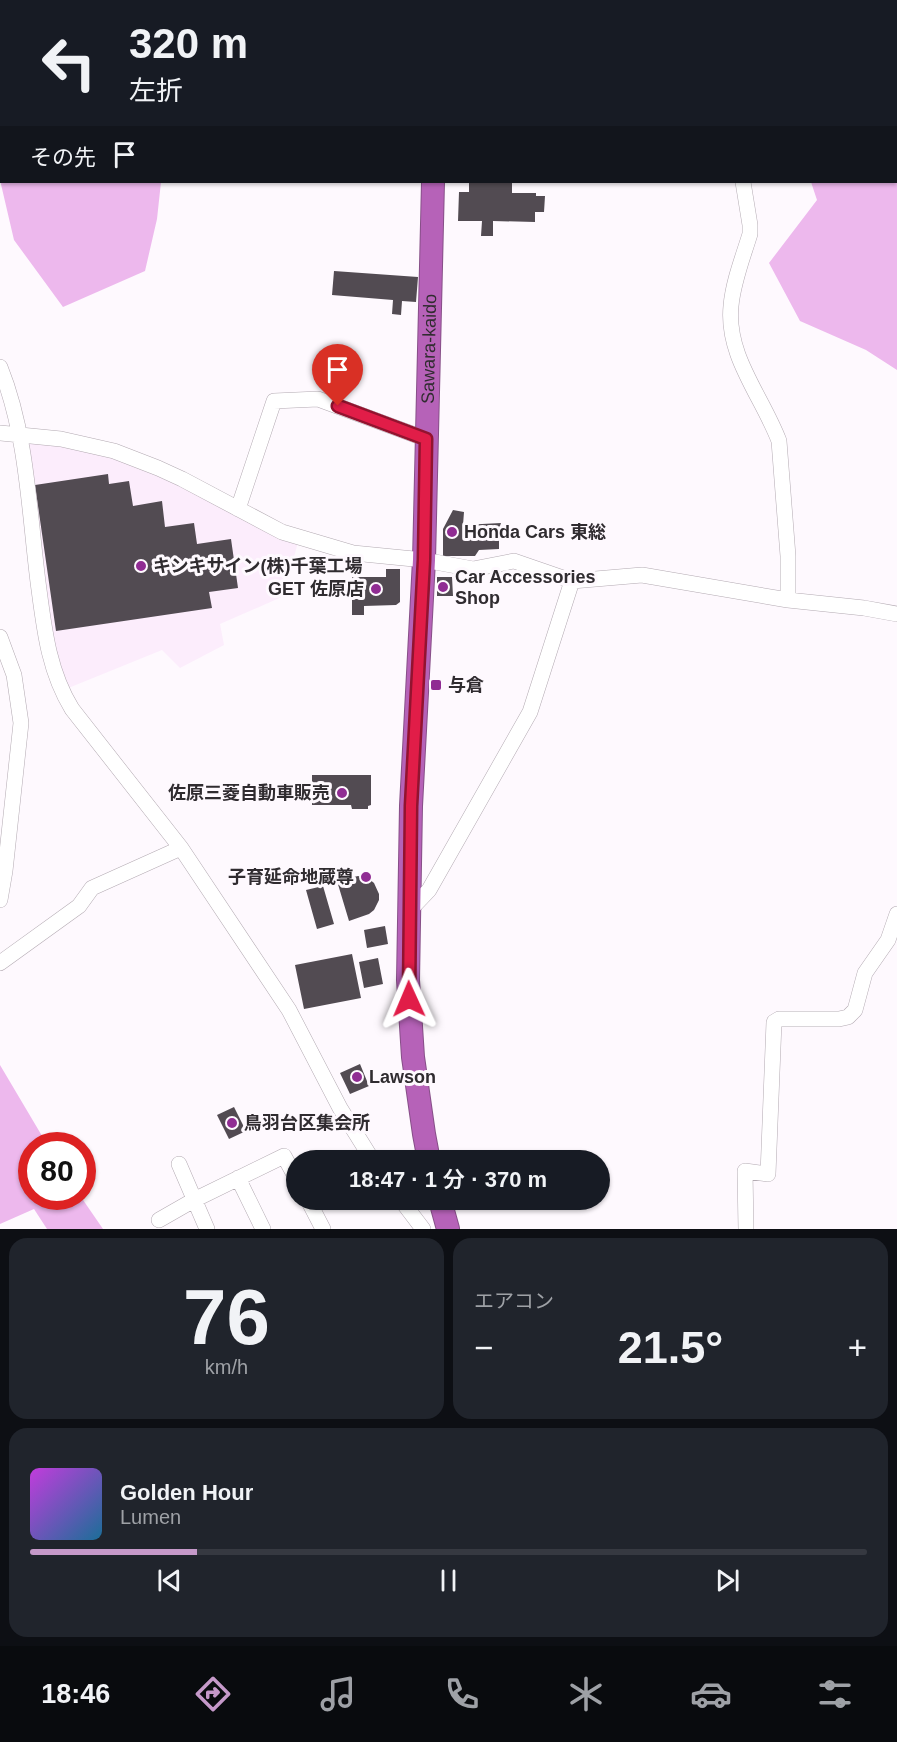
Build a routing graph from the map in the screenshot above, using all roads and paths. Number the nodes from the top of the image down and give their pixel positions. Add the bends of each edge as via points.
1 (433, 183) edge
2 (743, 183) edge
3 (0, 367) edge
4 (0, 433) edge
5 (20, 435) junction
6 (426, 439) junction
7 (238, 509) junction
8 (424, 560) junction
9 (572, 581) junction
10 (788, 600) junction
11 (897, 614) edge
12 (0, 637) edge
13 (181, 848) junction
14 (0, 900) edge
15 (411, 910) junction
16 (897, 914) edge
17 (0, 963) edge
18 (366, 1150) edge
19 (427, 1150) edge
20 (286, 1159) edge
21 (179, 1164) dead end
22 (238, 1178) junction
23 (194, 1200) junction
24 (313, 1210) edge
25 (409, 1210) edge
26 (443, 1210) edge
27 (159, 1220) dead end
28 (207, 1229) edge
29 (262, 1229) edge
30 (323, 1229) edge
31 (423, 1229) edge
32 (448, 1229) edge
33 (746, 1229) edge

1 - 6 highway, Sawara-kaido
2 - 10 street via 750,234 732,292 732,339 778,441
3 - 5 street
4 - 5 street
5 - 7 street via 114,451 174,475
5 - 13 street via 45,639 61,691
6 - 7 street via 318,399 274,401
6 - 8 highway, Sawara-kaido
7 - 8 street via 282,532 353,554
8 - 9 street via 473,569 514,561
8 - 15 highway, Sawara-kaido via 411,806
9 - 10 street via 642,575
9 - 15 street via 530,712 429,890
10 - 11 street
12 - 14 street via 14,675 21,723
13 - 17 street via 92,888 79,906
13 - 18 street via 289,1010
15 - 19 highway, Sawara-kaido via 408,980 413,1057
16 - 33 street via 888,940 865,973 855,1011 848,1017 774,1022 768,1174 745,1171
20 - 22 street via 284,1155
21 - 23 street
22 - 23 street
22 - 29 street
23 - 27 street
23 - 28 street
24 - 30 street
25 - 31 street
26 - 32 highway

